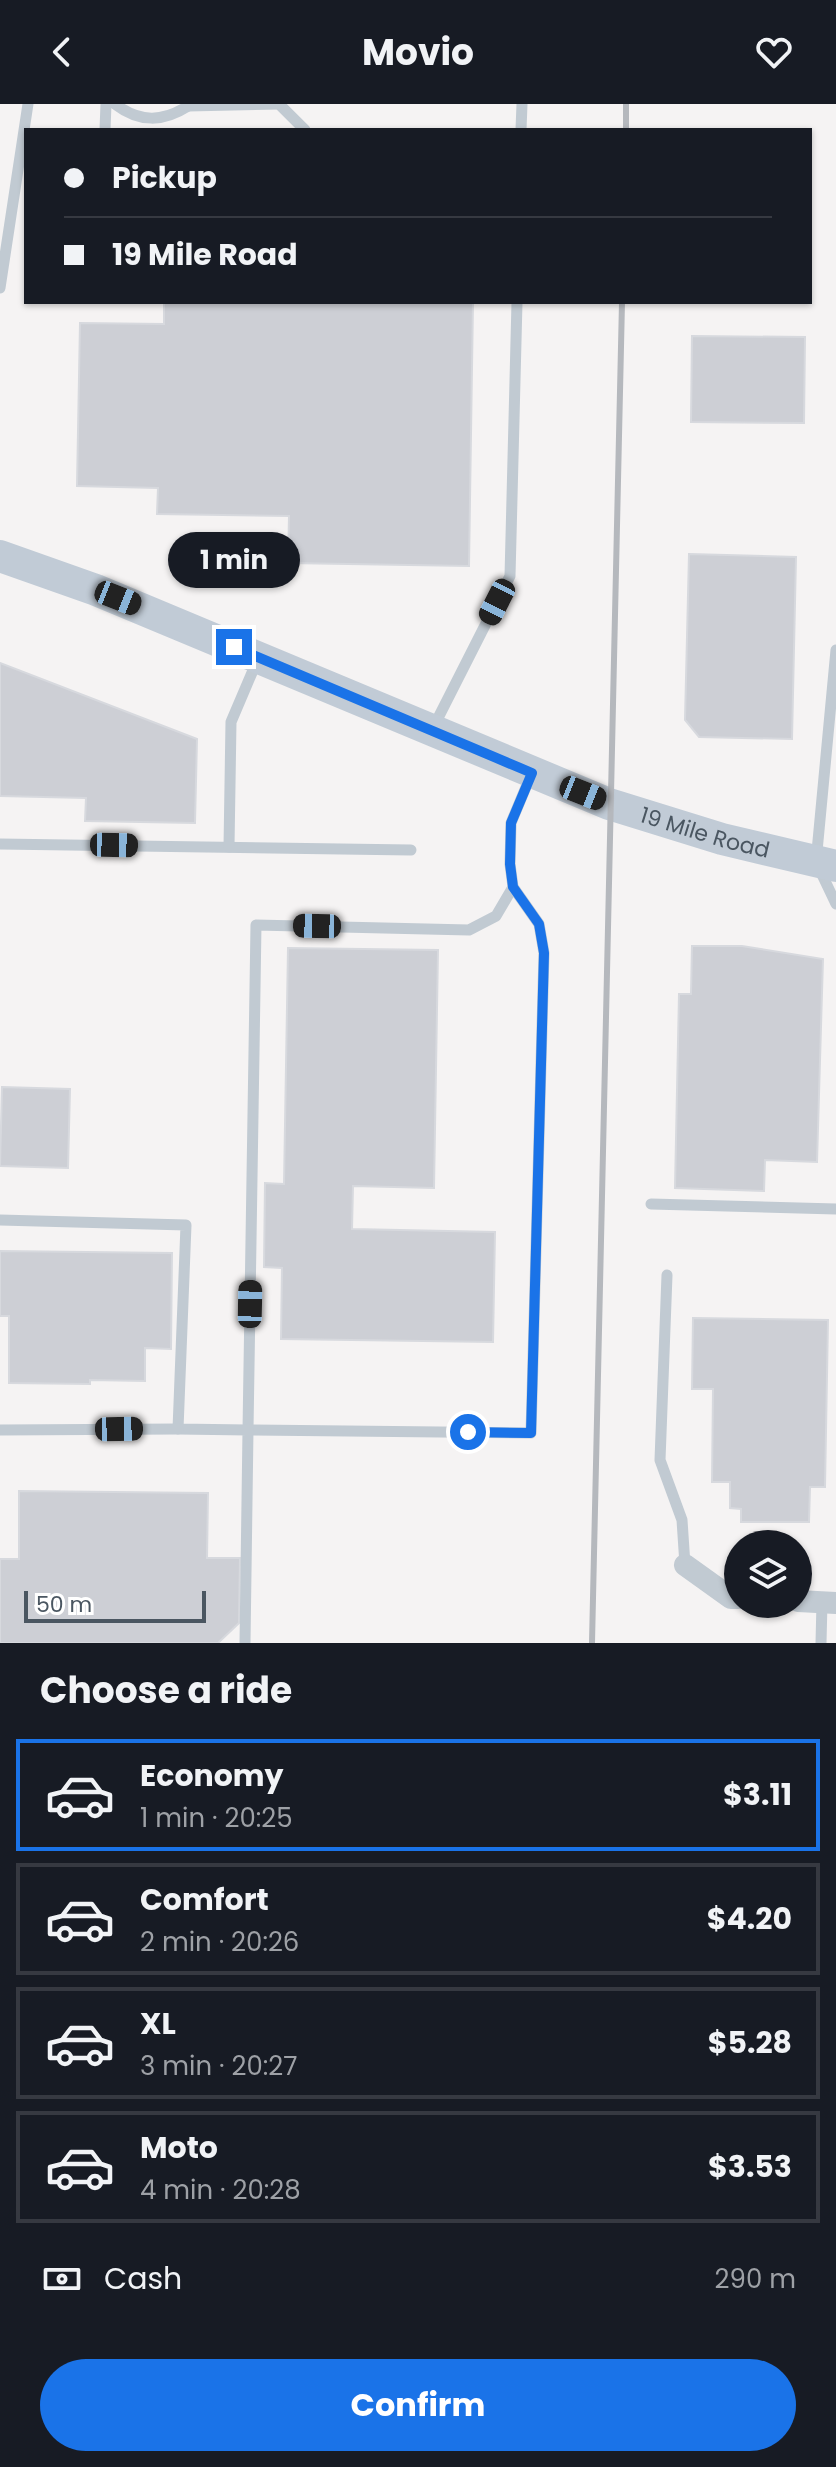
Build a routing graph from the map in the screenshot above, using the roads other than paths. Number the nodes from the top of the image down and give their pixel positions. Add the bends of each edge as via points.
1 (28, 104) edge
2 (106, 104) edge
3 (115, 104) edge
4 (522, 104) edge
5 (187, 105) edge
6 (281, 105) edge
7 (24, 128) edge
8 (105, 128) edge
9 (303, 128) edge
10 (521, 128) edge
11 (24, 130) edge
12 (0, 288) edge
13 (517, 304) edge
14 (0, 556) edge
15 (836, 650) edge
16 (258, 657) junction
17 (432, 731) junction
18 (532, 773) junction
19 (0, 844) edge
20 (229, 847) junction
21 (411, 850) dead end
22 (826, 864) edge
23 (513, 887) junction
24 (836, 904) edge
25 (651, 1204) dead end
26 (836, 1209) edge
27 (0, 1220) edge
28 (667, 1275) dead end
29 (178, 1429) junction
30 (0, 1430) edge
31 (248, 1430) junction
32 (685, 1565) joint
33 (724, 1593) edge
34 (829, 1603) edge
35 (245, 1643) edge
36 (821, 1643) edge

1 - 7 lane
2 - 8 lane
3 - 5 lane via 130,116 169,118
4 - 10 lane
5 - 6 lane
6 - 9 lane
11 - 12 lane
13 - 17 lane via 510,576
14 - 16 street, 19 Mile Road
15 - 22 lane
16 - 17 street, 19 Mile Road
16 - 20 lane via 231,722
17 - 18 street, 19 Mile Road
18 - 22 street, 19 Mile Road via 674,826
18 - 23 lane via 511,823
19 - 20 lane
20 - 21 lane
22 - 24 lane
23 - 31 lane via 496,916 469,930 256,925
23 - 31 lane via 539,924 544,953 531,1433
25 - 26 lane
27 - 29 lane via 186,1225
28 - 32 lane via 660,1460 682,1520
29 - 30 lane
29 - 31 lane
31 - 35 lane
32 - 33 street
34 - 36 lane

